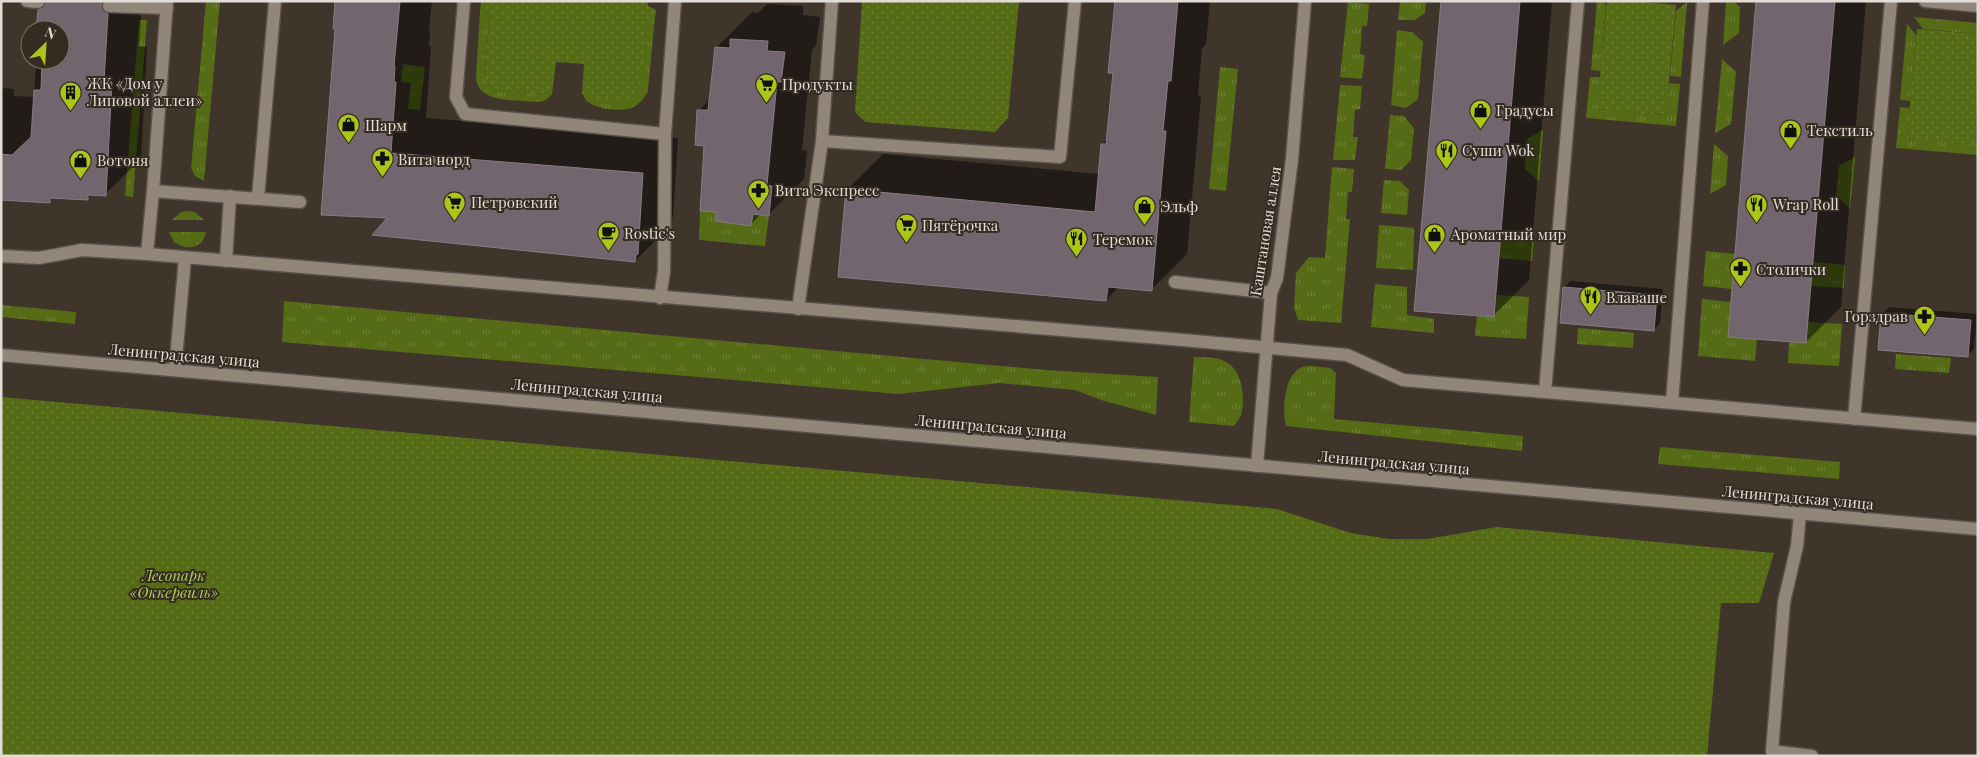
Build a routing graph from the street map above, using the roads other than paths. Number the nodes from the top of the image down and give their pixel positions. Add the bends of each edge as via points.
1 (275, 1) edge
2 (464, 1) edge
3 (675, 1) edge
4 (832, 1) edge
5 (1075, 1) edge
6 (1305, 1) edge
7 (1578, 1) edge
8 (1703, 1) edge
9 (1891, 1) edge
10 (1925, 1) edge
11 (167, 5) edge
12 (108, 6) dead end
13 (1978, 6) edge
14 (665, 134) junction
15 (822, 141) junction
16 (153, 191) junction
17 (230, 196) junction
18 (258, 198) junction
19 (300, 202) dead end
20 (147, 254) junction
21 (1, 256) edge
22 (185, 258) junction
23 (226, 262) junction
24 (1175, 282) dead end
25 (1271, 292) junction
26 (660, 298) junction
27 (798, 309) junction
28 (1266, 349) junction
29 (1, 355) edge
30 (175, 370) junction
31 (1545, 392) junction
32 (1672, 403) junction
33 (1854, 419) junction
34 (1978, 430) edge
35 (1257, 466) junction
36 (1800, 514) junction
37 (1978, 529) edge
38 (1812, 756) edge

1 - 18 street
2 - 14 street via 456,97 465,114
3 - 14 street
4 - 15 street
5 - 15 street via 1060,156
6 - 25 street, Каштановая аллея via 1292,160 1277,278
7 - 31 street
8 - 32 street
9 - 33 street
10 - 13 street
11 - 12 street
11 - 16 street
14 - 26 street via 664,272
15 - 27 street
16 - 17 street
16 - 20 street
17 - 18 street
17 - 23 street
18 - 19 street
20 - 21 street via 82,250 39,258
20 - 22 street
22 - 23 street
22 - 30 street
23 - 26 street
24 - 25 street
25 - 28 street, Каштановая аллея
26 - 27 street
27 - 28 street
28 - 31 street via 1346,355 1403,380
28 - 35 street, Каштановая аллея
29 - 30 street, Ленинградская улица
30 - 35 street, Ленинградская улица
31 - 32 street
32 - 33 street
33 - 34 street
35 - 36 street, Ленинградская улица
36 - 37 street, Ленинградская улица
36 - 38 street via 1797,546 1784,602 1772,751

